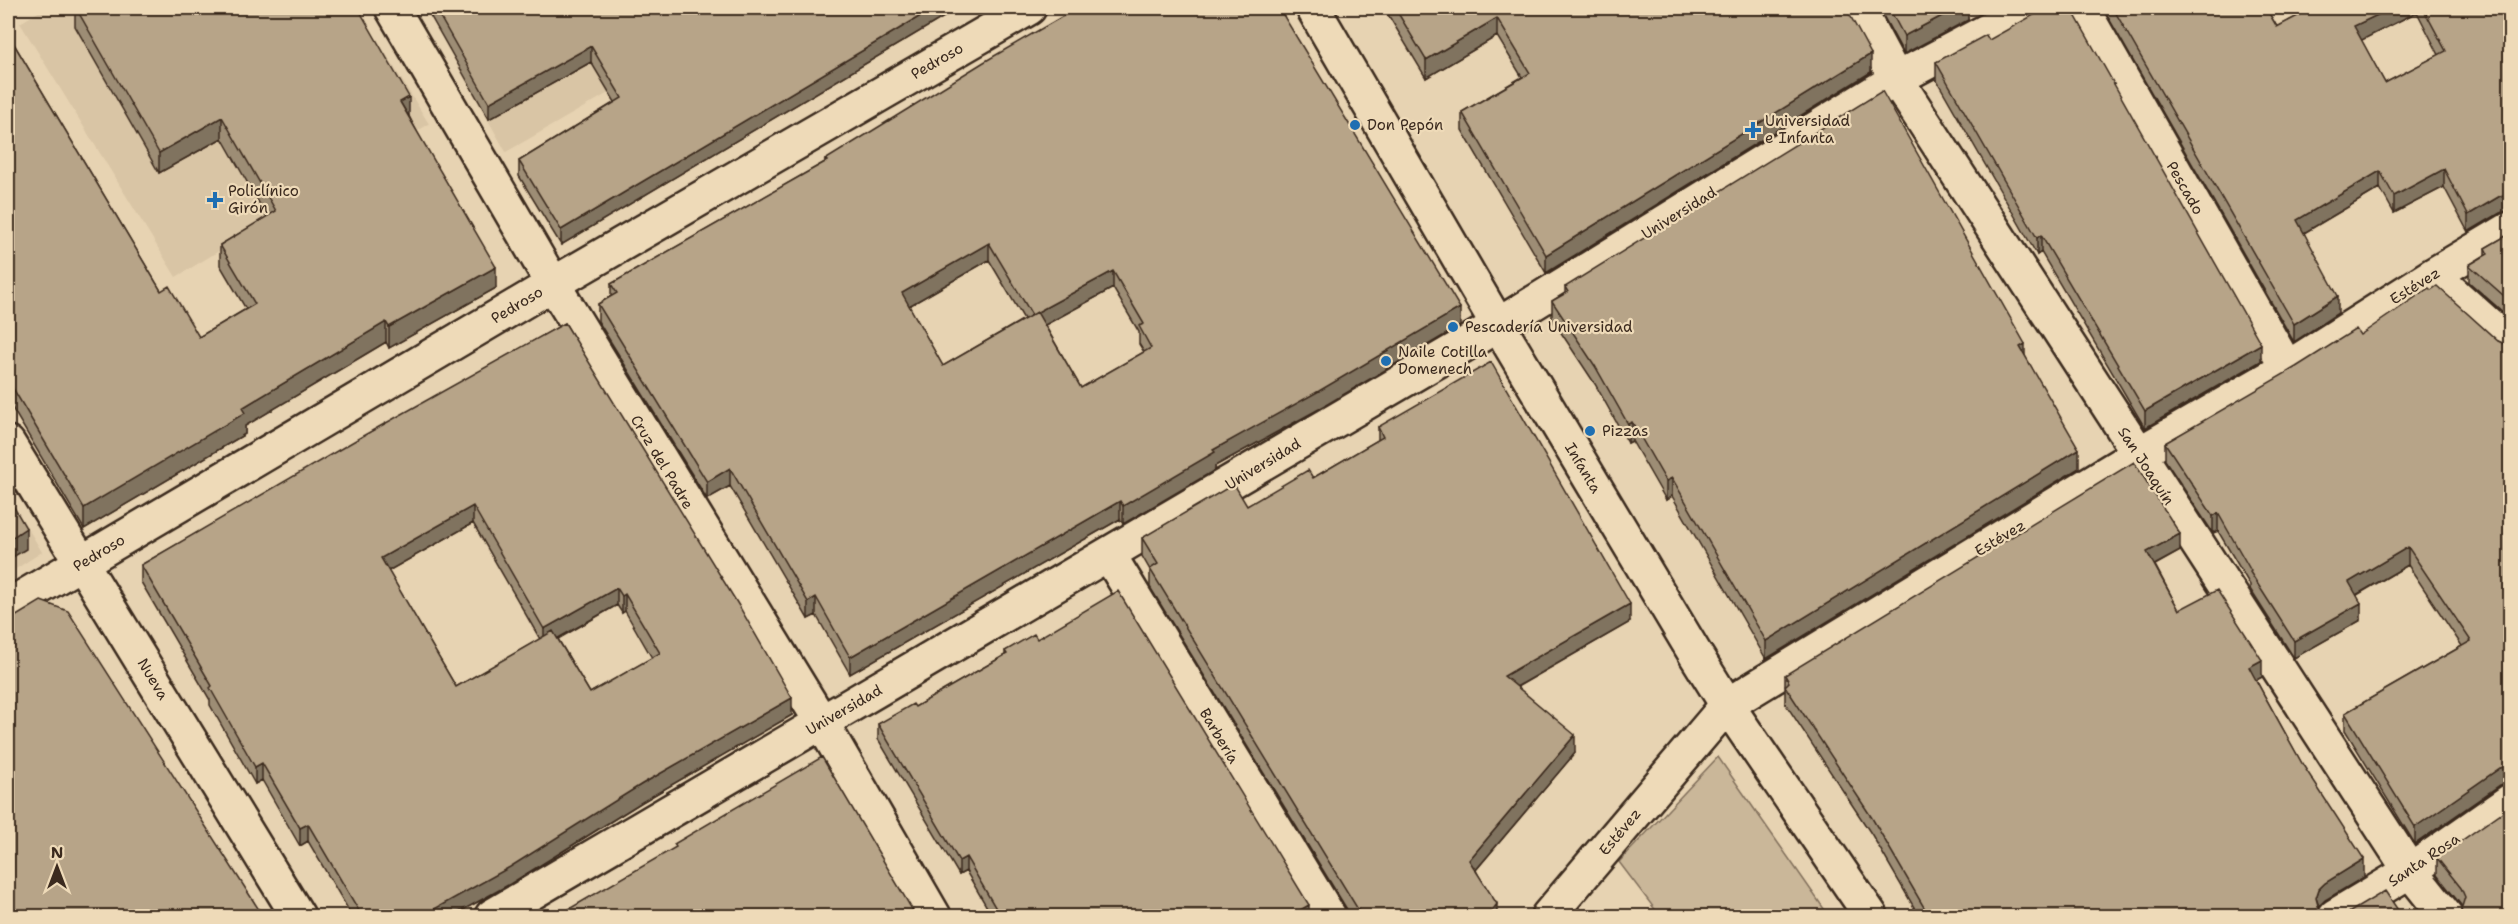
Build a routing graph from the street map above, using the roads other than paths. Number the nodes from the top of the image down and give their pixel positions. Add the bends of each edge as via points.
1 (392, 8) edge
2 (1029, 8) edge
3 (1313, 8) edge
4 (1858, 8) edge
5 (2031, 8) edge
6 (2082, 8) edge
7 (1896, 79) junction
8 (2511, 229) edge
9 (2433, 275) junction
10 (553, 284) junction
11 (1498, 325) junction
12 (2511, 344) edge
13 (2288, 368) junction
14 (8, 442) edge
15 (2138, 454) junction
16 (1109, 555) junction
17 (82, 563) junction
18 (8, 606) edge
19 (1727, 705) junction
20 (822, 723) junction
21 (2511, 801) edge
22 (2410, 871) junction
23 (298, 916) edge
24 (492, 916) edge
25 (934, 916) edge
26 (1329, 916) edge
27 (1548, 916) edge
28 (1871, 916) edge
29 (2335, 916) edge
30 (2446, 916) edge

1 - 10 street, Cruz del Padre
2 - 10 street, Pedroso
3 - 11 street, Infanta
4 - 7 street, San Joaquín
5 - 7 street, Universidad
6 - 13 street, Pescado
7 - 11 street, Universidad
7 - 15 street, San Joaquín
8 - 9 street, Estévez
9 - 12 street
9 - 13 street, Estévez
10 - 17 street, Pedroso
10 - 20 street, Cruz del Padre
11 - 16 street, Universidad
11 - 19 street, Infanta
13 - 15 street, Estévez
14 - 17 street, Nueva
15 - 19 street, Estévez
15 - 22 street, San Joaquín
16 - 20 street, Universidad
16 - 26 street, Barbería
17 - 18 street, Pedroso
17 - 23 street, Nueva
19 - 27 street, Estévez
19 - 28 street, Infanta
20 - 24 street, Universidad
20 - 25 street, Cruz del Padre
21 - 22 street, Santa Rosa
22 - 29 street, Santa Rosa
22 - 30 street, San Joaquín

